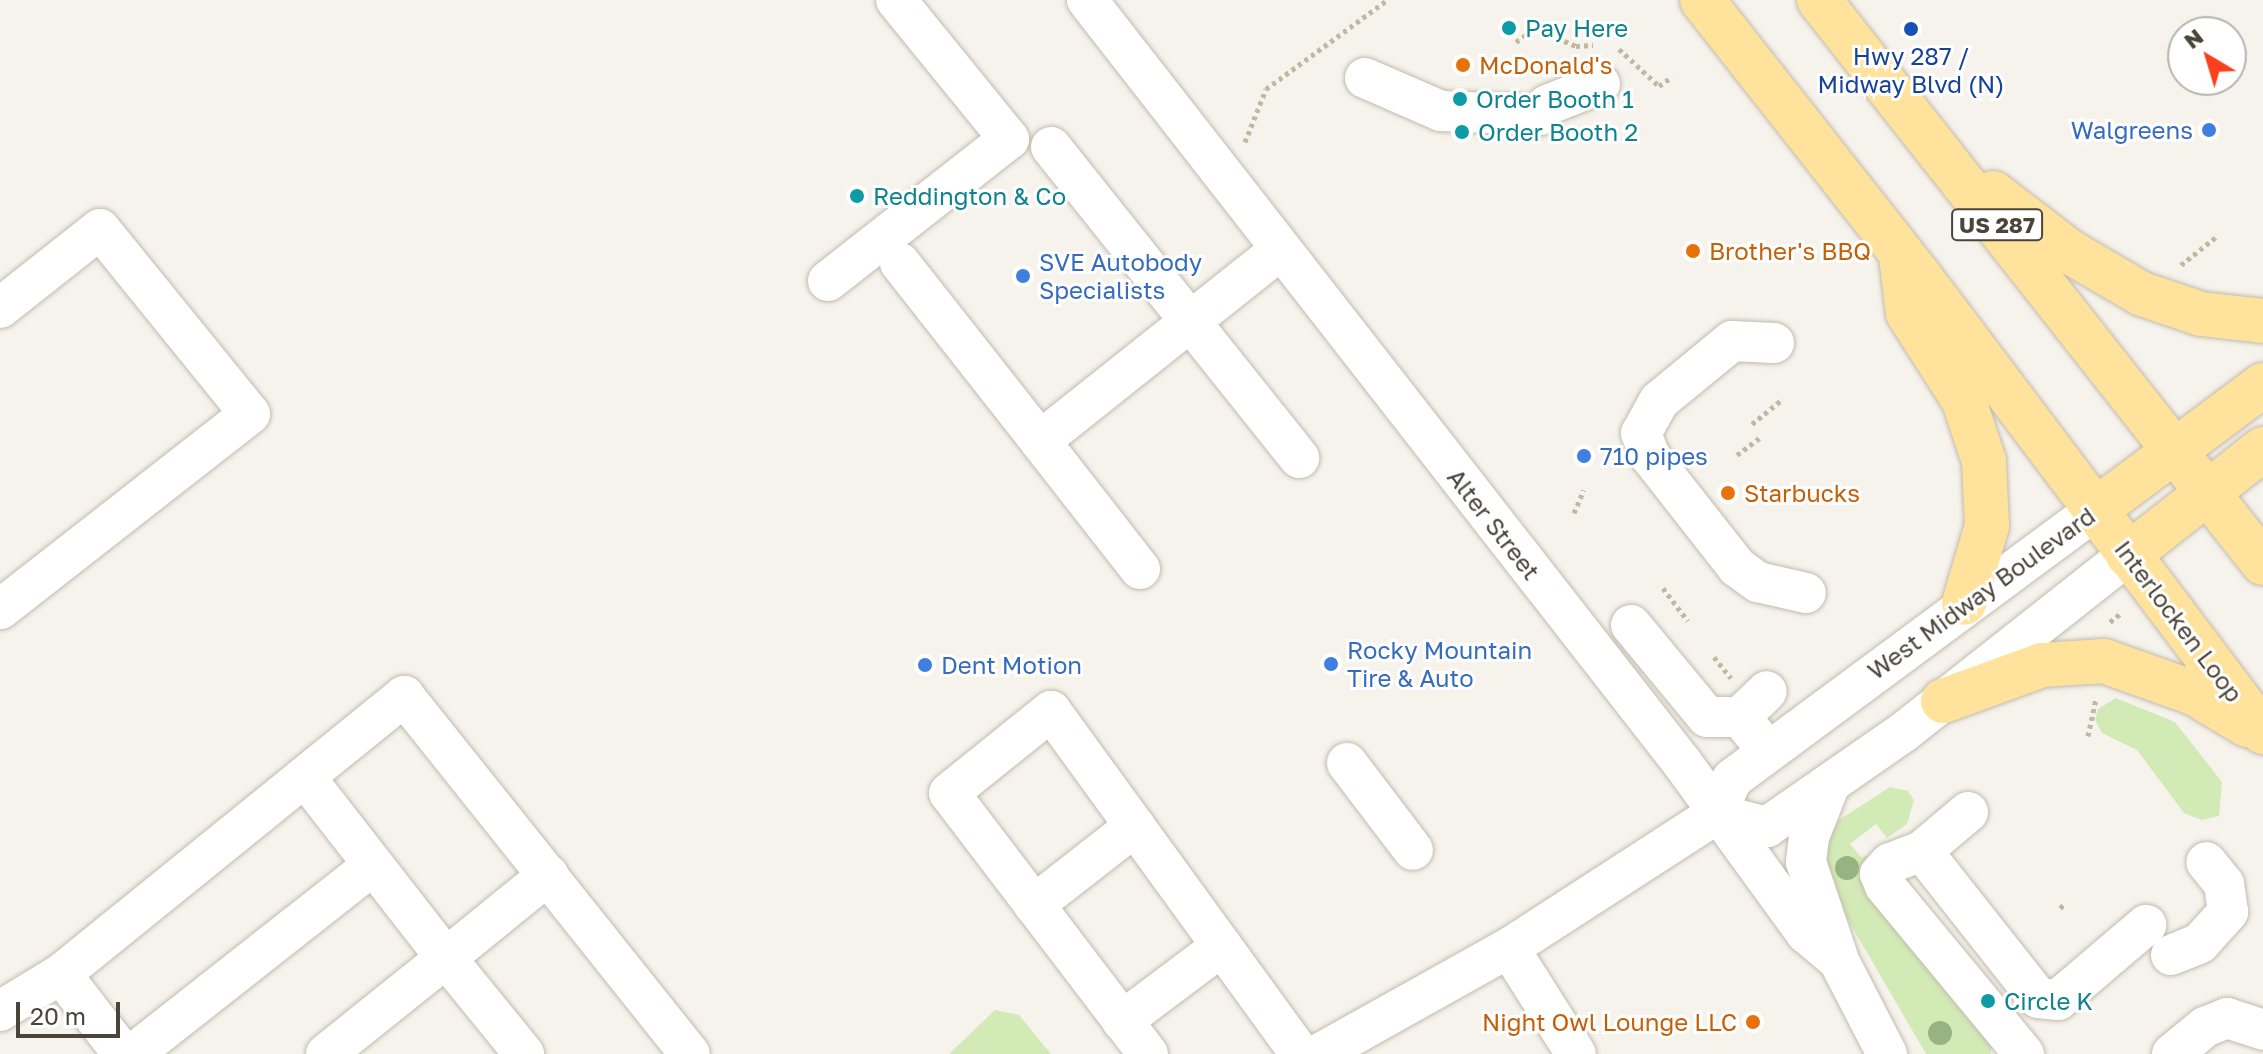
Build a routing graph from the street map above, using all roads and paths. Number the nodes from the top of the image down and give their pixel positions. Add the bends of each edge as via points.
1 (896, 0) edge
2 (1387, 0) edge
3 (1702, 0) edge
4 (1819, 0) edge
5 (1090, 1) edge
6 (1365, 78) dead end
7 (1600, 84) dead end
8 (1921, 129) junction
9 (1051, 147) dead end
10 (1209, 162) junction
11 (2216, 237) dead end
12 (1279, 251) junction
13 (1901, 254) junction
14 (900, 263) dead end
15 (2171, 273) dead end
16 (828, 281) dead end
17 (0, 308) edge
18 (1191, 321) junction
19 (2263, 321) edge
20 (1774, 343) dead end
21 (2263, 385) edge
22 (1783, 399) dead end
23 (1752, 424) dead end
24 (1762, 436) dead end
25 (1040, 441) junction
26 (2263, 449) edge
27 (2175, 451) junction
28 (1737, 455) dead end
29 (1299, 458) dead end
30 (1584, 490) dead end
31 (2208, 492) junction
32 (2094, 511) junction
33 (1574, 513) dead end
34 (2128, 555) junction
35 (2263, 563) edge
36 (1140, 569) dead end
37 (1663, 588) dead end
38 (1806, 593) dead end
39 (1964, 603) junction
40 (0, 609) edge
41 (2120, 614) dead end
42 (1688, 621) dead end
43 (1631, 625) dead end
44 (2108, 625) dead end
45 (1714, 657) dead end
46 (2099, 687) dead end
47 (1747, 697) junction
48 (1943, 701) junction
49 (2263, 735) edge
50 (2088, 736) dead end
51 (1768, 751) junction
52 (1347, 763) dead end
53 (305, 777) junction
54 (1830, 784) junction
55 (1968, 812) dead end
56 (1716, 814) junction
57 (1135, 826) junction
58 (1413, 850) dead end
59 (1922, 851) junction
60 (2206, 862) dead end
61 (373, 865) junction
62 (548, 875) junction
63 (1034, 905) junction
64 (2146, 925) dead end
65 (1222, 946) junction
66 (1509, 948) junction
67 (2171, 955) dead end
68 (446, 958) junction
69 (1839, 961) junction
70 (61, 974) junction
71 (0, 1011) edge
72 (1122, 1021) junction
73 (2263, 1030) edge
74 (123, 1054) edge
75 (133, 1054) edge
76 (326, 1054) edge
77 (524, 1054) edge
78 (690, 1054) edge
79 (1148, 1054) edge
80 (1300, 1054) edge
81 (1319, 1054) edge
82 (1576, 1054) edge
83 (1887, 1054) edge
84 (2024, 1054) edge
85 (2172, 1054) edge

1 - 16 street via 1009,139
2 - 10 path via 1266,89 1243,147
3 - 13 main road, Interlocken Loop
4 - 8 main road, US 287
5 - 10 street, Alter Street
6 - 7 street via 1441,111 1543,110
8 - 19 main road via 2029,222 2104,274 2173,305 2235,321
8 - 27 main road, US 287
9 - 18 street
10 - 12 street, Alter Street
11 - 15 path
12 - 18 street
12 - 56 street, Alter Street via 1683,764
13 - 32 main road, Interlocken Loop
13 - 39 main road via 1908,313 1964,401 1984,461 1987,526
14 - 25 street
17 - 40 street via 100,229 250,414
18 - 25 street
18 - 29 street
20 - 38 street via 1732,341 1659,401 1641,433 1650,456 1737,567 1758,582
21 - 27 main road, West Midway Boulevard
22 - 23 path
24 - 28 path
25 - 36 street
26 - 31 main road
27 - 31 main road, US 287
27 - 32 main road, West Midway Boulevard
30 - 33 path
31 - 34 main road
31 - 35 main road, US 287
32 - 34 main road, Interlocken Loop
32 - 39 street, West Midway Boulevard
34 - 48 street
34 - 49 main road, Interlocken Loop
37 - 42 path
39 - 51 street, West Midway Boulevard
41 - 44 path
43 - 47 street via 1707,717
45 - 47 path
46 - 50 path
47 - 51 street
48 - 49 main road via 2042,665 2104,661 2194,693
48 - 54 street
51 - 56 street, West Midway Boulevard via 1732,779
52 - 58 street
53 - 61 street
53 - 62 street via 404,696
53 - 70 street
54 - 56 street via 1767,827
54 - 69 street via 1809,837 1806,862
55 - 59 street
56 - 66 street
56 - 69 street, Alter Street via 1806,933
57 - 63 street
57 - 63 street via 1051,711 949,793
57 - 65 street
59 - 64 street via 2038,998 2058,1000
59 - 84 street via 1890,863 1880,874 1885,886
60 - 67 street via 2224,884 2228,912 2200,943
61 - 68 street
61 - 75 street
62 - 68 street
62 - 78 street
63 - 72 street
65 - 72 street
65 - 80 street
66 - 81 street
66 - 82 street
68 - 76 street
68 - 77 street
69 - 83 street, Alter Street
70 - 71 street
70 - 74 street
72 - 79 street
73 - 85 street via 2227,1018 2205,1027

